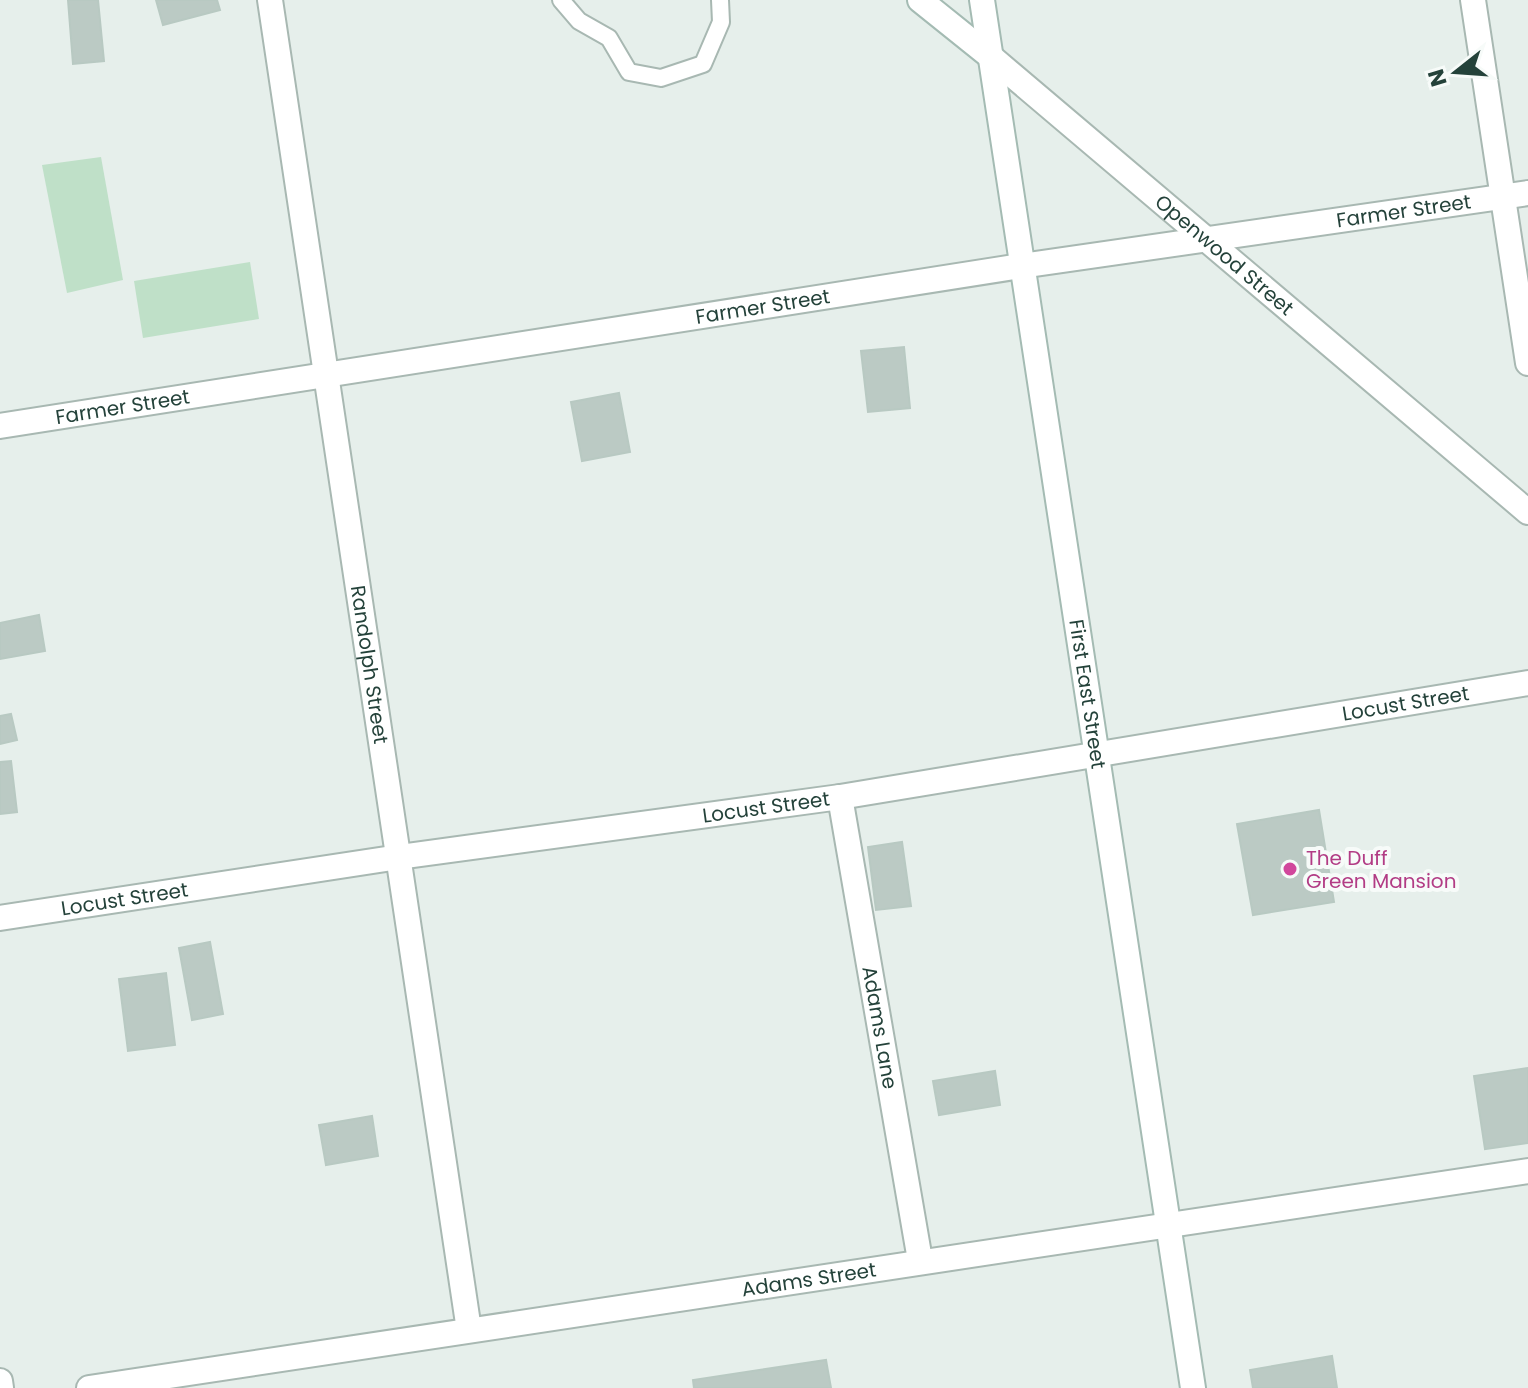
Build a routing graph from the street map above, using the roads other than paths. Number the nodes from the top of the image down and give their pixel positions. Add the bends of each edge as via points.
1 (270, 0) edge
2 (561, 0) edge
3 (720, 0) edge
4 (920, 0) edge
5 (982, 0) edge
6 (1473, 0) edge
7 (991, 57) junction
8 (1517, 195) edge
9 (1207, 239) junction
10 (1021, 266) junction
11 (1528, 363) edge
12 (325, 378) junction
13 (0, 426) edge
14 (1528, 512) edge
15 (1528, 683) edge
16 (1096, 757) junction
17 (840, 797) junction
18 (399, 857) junction
19 (0, 918) edge
20 (1528, 1171) edge
21 (1168, 1225) junction
22 (920, 1260) junction
23 (469, 1330) junction
24 (0, 1381) edge
25 (1, 1388) edge
26 (89, 1388) edge
27 (1193, 1388) edge

1 - 12 street, Randolph Street
2 - 3 lane via 579,21 609,38 629,72 661,78 703,64 721,22
4 - 7 street, Openwood Street
5 - 7 street, First East Street
6 - 8 street
7 - 9 street, Openwood Street
7 - 10 street, First East Street
8 - 9 street, Farmer Street
8 - 11 street
9 - 10 street, Farmer Street
9 - 14 street, Openwood Street
10 - 12 street, Farmer Street
10 - 16 street, First East Street
12 - 13 street, Farmer Street
12 - 18 street, Randolph Street
15 - 16 street, Locust Street
16 - 17 street, Locust Street
16 - 21 street, First East Street
17 - 18 street, Locust Street
17 - 22 street, Adams Lane
18 - 19 street, Locust Street
18 - 23 street, Randolph Street
20 - 21 street, Adams Street
21 - 22 street, Adams Street
21 - 27 street, First East Street
22 - 23 street, Adams Street
23 - 26 street, Adams Street
24 - 25 street

